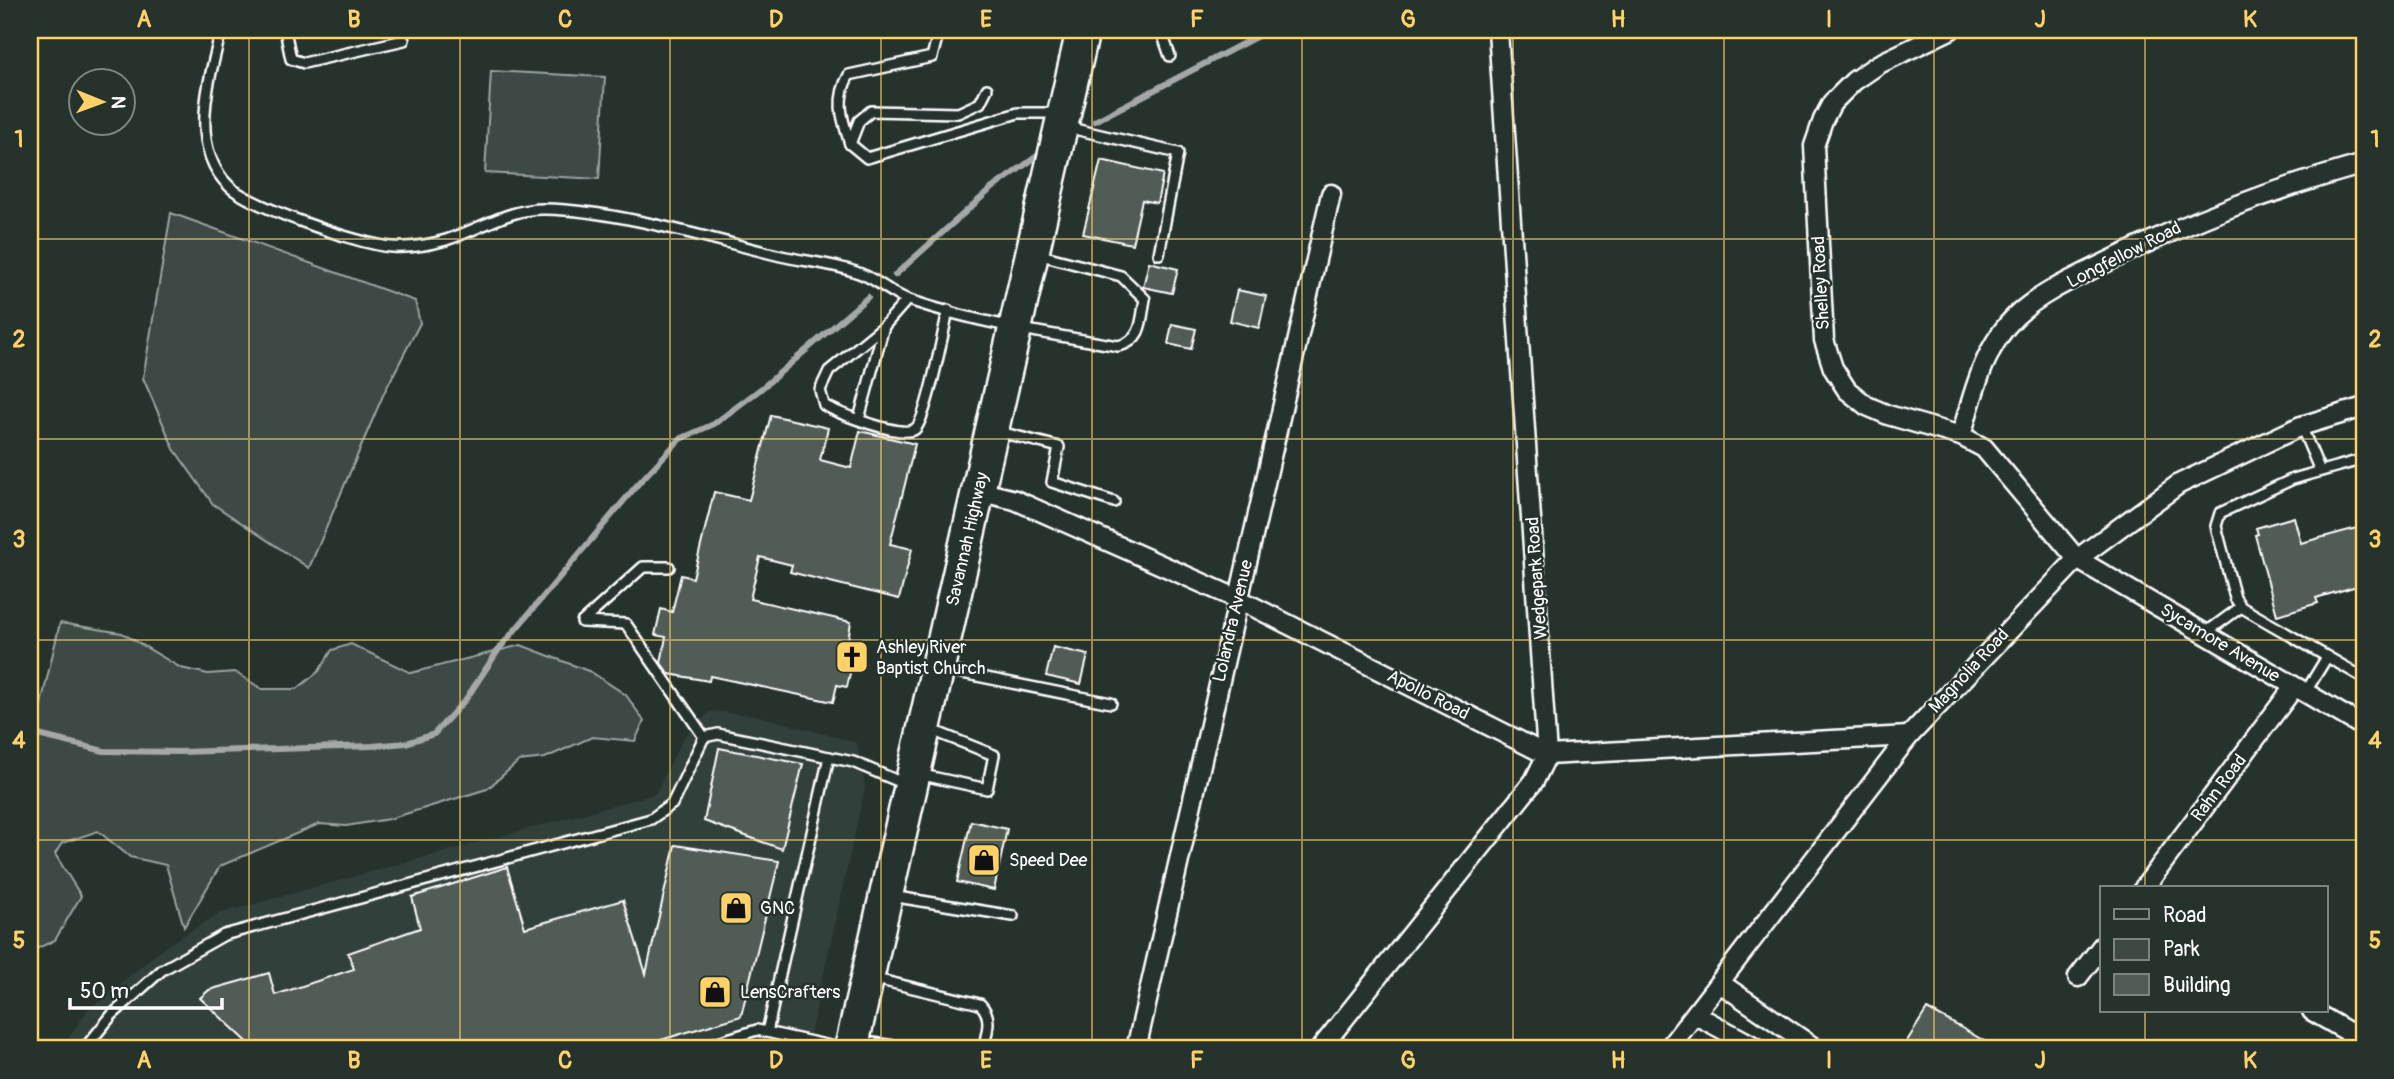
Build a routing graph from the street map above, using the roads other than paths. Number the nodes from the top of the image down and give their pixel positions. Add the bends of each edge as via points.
1 (220, 30) edge
2 (285, 30) edge
3 (939, 30) edge
4 (1083, 30) edge
5 (1161, 30) edge
6 (1498, 30) edge
7 (1950, 30) edge
8 (404, 40) dead end
9 (1170, 56) dead end
10 (987, 89) dead end
11 (1062, 120) junction
12 (850, 144) junction
13 (2364, 164) edge
14 (1331, 194) dead end
15 (1031, 253) junction
16 (1159, 254) dead end
17 (907, 300) junction
18 (948, 310) junction
19 (884, 326) junction
20 (1014, 328) junction
21 (2364, 407) edge
22 (859, 419) junction
23 (2301, 426) junction
24 (991, 430) junction
25 (1961, 436) junction
26 (2364, 459) edge
27 (2320, 471) junction
28 (978, 491) junction
29 (1114, 502) dead end
30 (2077, 559) junction
31 (669, 567) dead end
32 (1238, 599) junction
33 (2241, 607) junction
34 (2204, 634) junction
35 (2327, 657) junction
36 (937, 668) junction
37 (2364, 678) edge
38 (2300, 690) junction
39 (1111, 703) dead end
40 (924, 727) junction
41 (2364, 727) edge
42 (1909, 736) junction
43 (704, 737) junction
44 (1547, 755) junction
45 (829, 757) junction
46 (912, 780) junction
47 (2146, 886) edge
48 (886, 895) junction
49 (1013, 916) dead end
50 (2100, 949) edge
51 (867, 977) junction
52 (2078, 977) dead end
53 (1720, 983) junction
54 (2314, 1012) edge
55 (1696, 1015) junction
56 (767, 1032) junction
57 (2364, 1041) edge
58 (1793, 1043) edge
59 (849, 1046) edge
60 (84, 1049) edge
61 (695, 1049) edge
62 (918, 1049) edge
63 (979, 1049) edge
64 (1136, 1049) edge
65 (1321, 1049) edge
66 (1668, 1049) edge
67 (1759, 1049) edge
68 (1816, 1049) edge

1 - 17 lane via 204,134 216,169 230,187 252,201 356,240 390,247 448,239 520,211 600,216 865,276
2 - 8 lane via 291,59 304,63
3 - 12 lane via 932,57 849,75 839,109
4 - 11 highway, Savannah Highway
5 - 9 lane
6 - 44 street, Wedgepark Road
7 - 25 street, Shelley Road via 1854,81 1832,103 1814,146 1824,340 1833,368 1847,390 1867,406
10 - 12 lane via 980,103 958,113 871,111 859,121
11 - 12 lane via 1018,113 867,158
11 - 15 highway, Savannah Highway
11 - 16 lane via 1178,153
13 - 25 street, Longfellow Road via 2214,211 2043,296 2016,316 1999,337 1975,389
14 - 32 street, Lolandra Avenue
15 - 20 highway, Savannah Highway
15 - 20 lane via 1128,280 1145,299 1138,336 1130,344 1118,346
17 - 18 lane
17 - 19 lane
18 - 20 lane
18 - 22 lane via 915,430 908,433
19 - 22 lane
19 - 22 lane via 828,371 821,383 824,405
20 - 24 highway, Savannah Highway
21 - 23 street, Magnolia Road
23 - 27 lane
23 - 30 street, Magnolia Road via 2179,484
24 - 28 highway, Savannah Highway
24 - 29 lane via 1059,447 1052,482
25 - 30 street, Shelley Road via 1984,448 2003,467
26 - 27 lane
27 - 33 lane via 2293,479 2216,519
28 - 32 street, Apollo Road via 1015,500
28 - 36 highway, Savannah Highway
30 - 34 street, Sycamore Avenue
30 - 42 street, Magnolia Road
31 - 43 lane via 643,567 582,622 626,624
32 - 44 street, Apollo Road
32 - 64 street, Lolandra Avenue
33 - 34 lane
33 - 35 lane
34 - 38 street, Sycamore Avenue
35 - 37 lane
35 - 38 lane
36 - 39 lane
36 - 40 highway, Savannah Highway
38 - 41 street, Sycamore Avenue
38 - 47 street, Rahn Road
40 - 46 highway, Savannah Highway
40 - 46 lane via 994,755 987,789
42 - 44 street, Apollo Road
42 - 53 street, Magnolia Road
43 - 45 lane via 718,734
43 - 60 lane via 672,804 651,819 224,935 162,970 112,1015
44 - 65 street via 1534,781
45 - 46 lane
45 - 56 lane
46 - 48 highway, Savannah Highway
48 - 49 lane
48 - 51 highway, Savannah Highway
50 - 52 street
51 - 59 highway, Savannah Highway
51 - 63 lane via 980,1004 989,1020
53 - 55 street, Magnolia Road
53 - 58 street
54 - 57 street
55 - 66 street, Magnolia Road
55 - 67 street
56 - 59 lane
56 - 61 lane via 757,1030
58 - 68 street
59 - 62 lane

